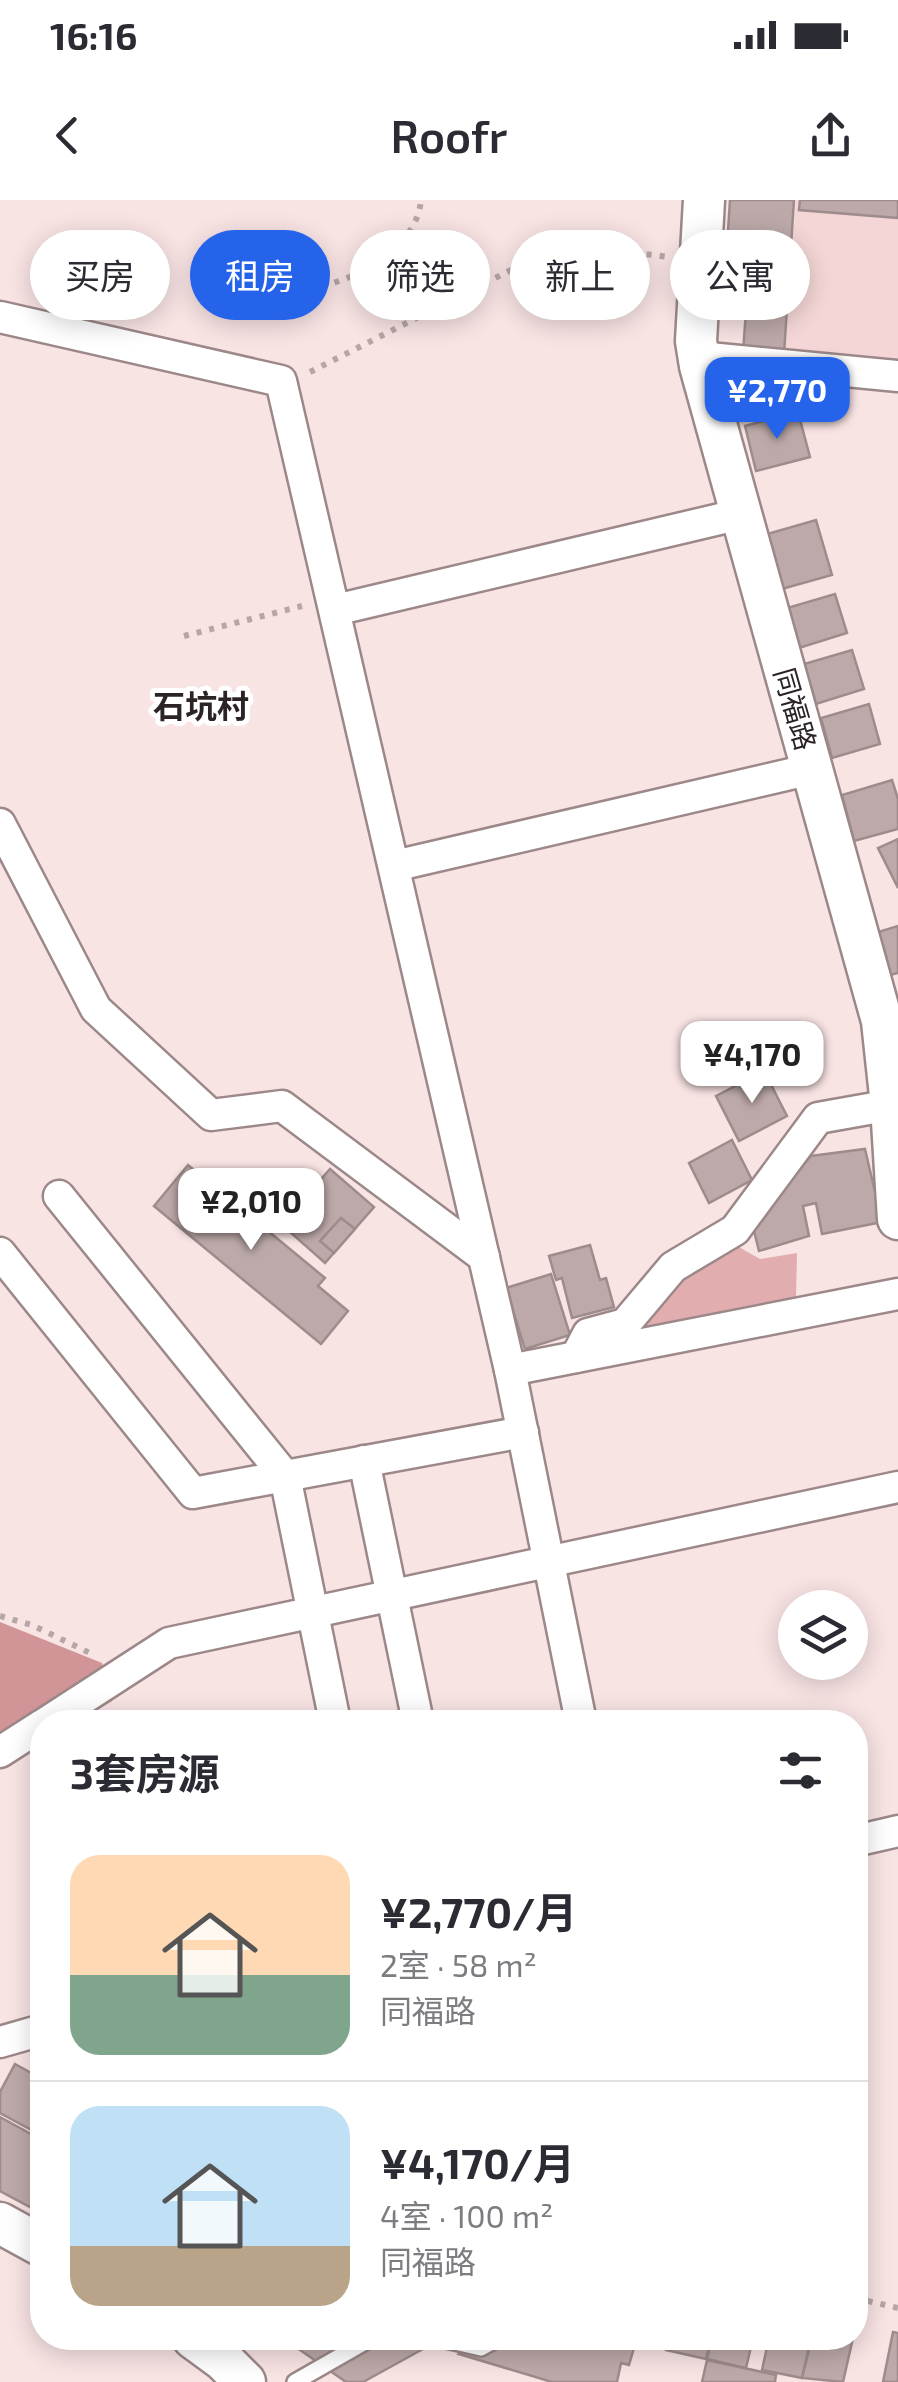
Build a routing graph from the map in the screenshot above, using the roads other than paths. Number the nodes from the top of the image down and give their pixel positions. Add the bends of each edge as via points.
1 (704, 200) edge
2 (0, 317) edge
3 (698, 357) junction
4 (898, 376) edge
5 (741, 514) junction
6 (334, 604) junction
7 (812, 769) junction
8 (0, 824) edge
9 (394, 866) junction
10 (894, 1130) edge
11 (59, 1196) dead end
12 (898, 1219) edge
13 (0, 1253) edge
14 (484, 1257) junction
15 (898, 1294) edge
16 (576, 1357) junction
17 (510, 1370) junction
18 (523, 1432) junction
19 (364, 1461) junction
20 (285, 1476) junction
21 (898, 1487) edge
22 (548, 1562) junction
23 (392, 1596) junction
24 (313, 1612) junction
25 (67, 1710) edge
26 (333, 1710) edge
27 (416, 1710) edge
28 (579, 1710) edge
29 (30, 1733) edge
30 (0, 1752) edge
31 (898, 1831) edge
32 (868, 1838) edge
33 (30, 2033) edge
34 (0, 2042) edge
35 (0, 2222) edge
36 (30, 2239) edge
37 (210, 2350) edge
38 (351, 2350) edge
39 (246, 2382) edge
40 (295, 2382) edge

1 - 3 street, 同福路
2 - 6 street via 281,380
3 - 4 street
3 - 5 street, 同福路
5 - 6 street
5 - 7 street, 同福路
6 - 9 street
7 - 9 street
7 - 10 street, 同福路 via 882,1021
8 - 14 street via 96,1010 210,1115 282,1106
9 - 14 street
10 - 12 street, 同福路
10 - 16 street via 818,1118 735,1230 674,1267 625,1324 588,1334
11 - 20 street
13 - 20 street via 193,1493
14 - 17 street
15 - 16 street
16 - 17 street
17 - 18 street
18 - 19 street
18 - 22 street
19 - 20 street
19 - 23 street
20 - 24 street
21 - 22 street
22 - 23 street
22 - 28 street
23 - 24 street
23 - 27 street
24 - 25 street via 169,1643
24 - 26 street
29 - 30 street
31 - 32 street
33 - 34 street
35 - 36 street
37 - 39 street
38 - 40 lane

